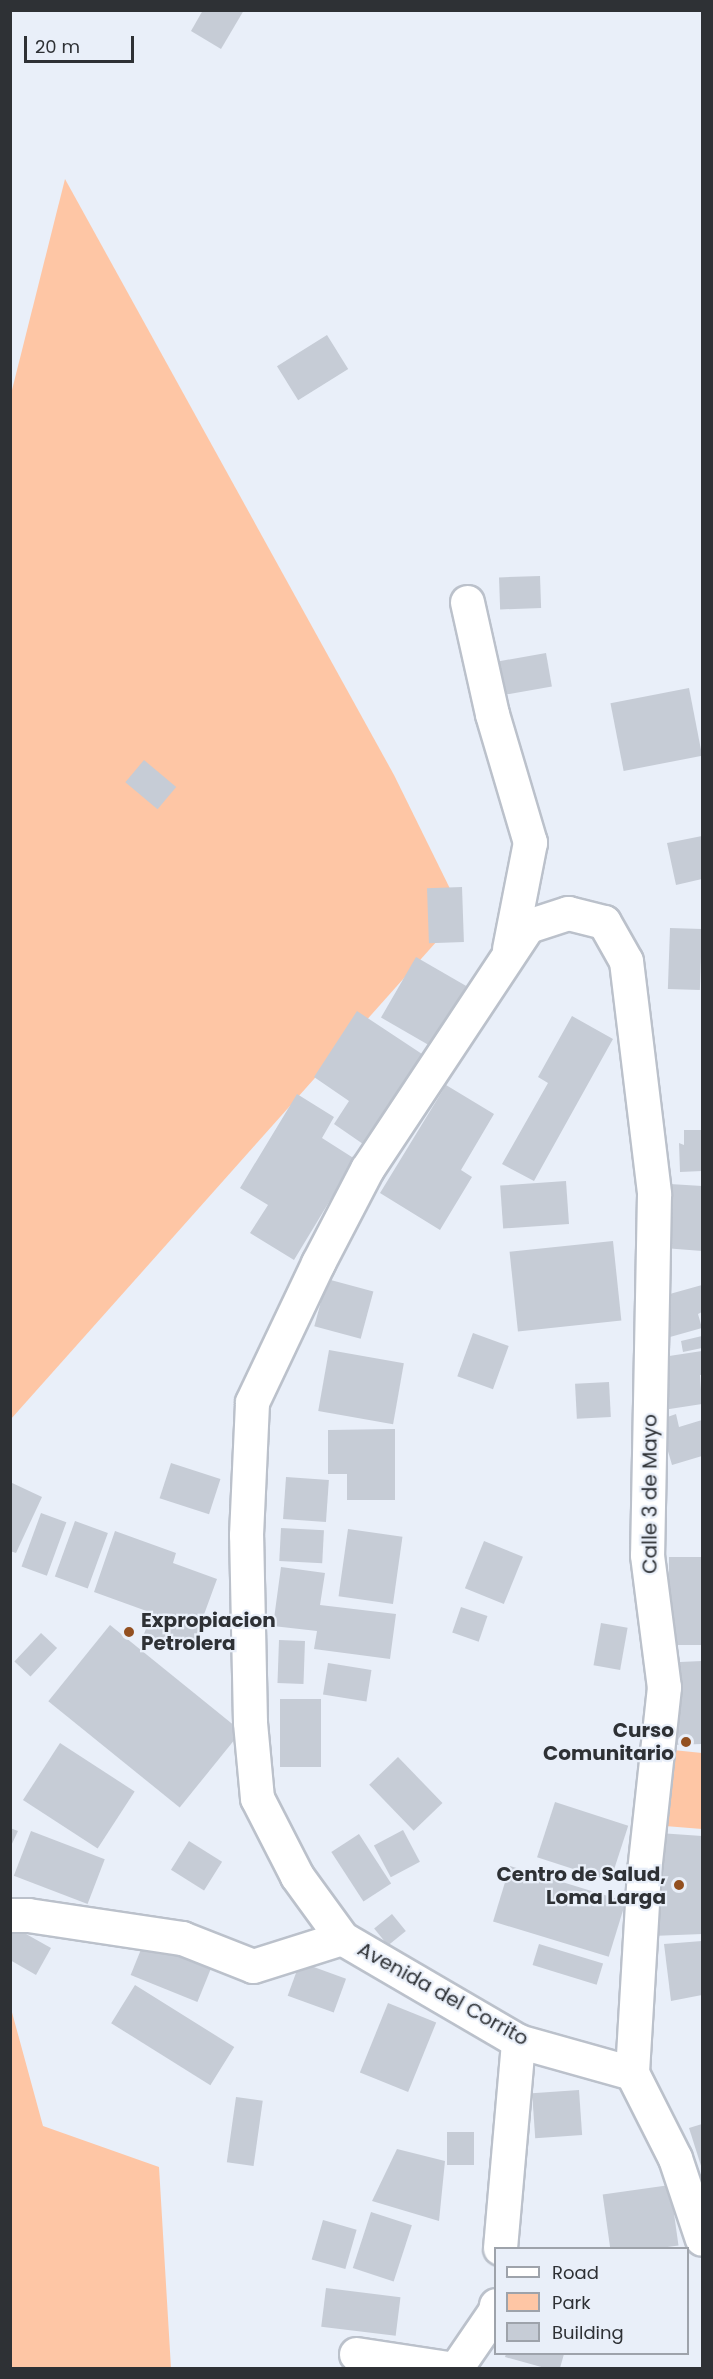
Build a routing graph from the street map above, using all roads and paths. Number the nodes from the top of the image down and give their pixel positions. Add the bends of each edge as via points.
1 (467, 602) dead end
2 (508, 956) junction
3 (10, 1915) edge
4 (342, 1938) junction
5 (518, 2041) junction
6 (632, 2073) junction
7 (702, 2239) edge
8 (500, 2247) edge
9 (494, 2312) edge
10 (356, 2354) dead end
11 (448, 2368) edge
12 (456, 2368) edge

1 - 2 street via 492,714 530,842
2 - 4 street via 368,1169 252,1402 246,1535 250,1722 257,1798 297,1876
2 - 6 street, Calle 3 de Mayo via 528,926 568,913 604,922 627,961 654,1194 647,1555 664,1687 644,1870
3 - 4 street, Avenida del Corrito via 182,1938 253,1966
4 - 5 street, Avenida del Corrito
5 - 6 street, Avenida del Corrito
5 - 8 street
6 - 7 street via 675,2158
9 - 12 street
10 - 11 street

